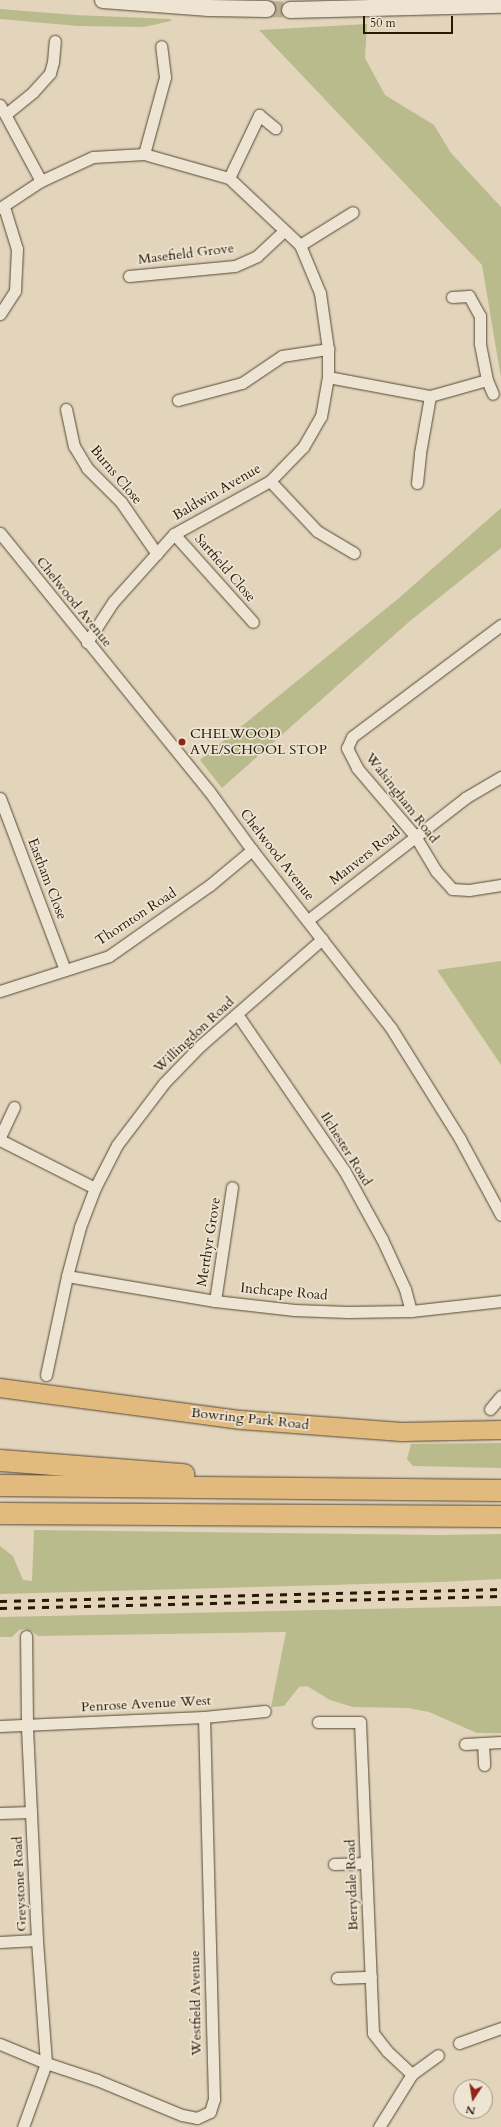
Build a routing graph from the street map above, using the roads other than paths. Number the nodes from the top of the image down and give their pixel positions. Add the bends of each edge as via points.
1 (103, 0) edge
2 (501, 5) edge
3 (267, 9) tunnel mouth
4 (290, 10) tunnel mouth
5 (55, 41) dead end
6 (161, 46) dead end
7 (3, 110) edge
8 (275, 128) dead end
9 (144, 154) junction
10 (229, 178) junction
11 (41, 181) junction
12 (2, 208) edge
13 (353, 212) dead end
14 (284, 231) junction
15 (300, 245) junction
16 (130, 276) dead end
17 (452, 297) dead end
18 (0, 314) edge
19 (328, 349) junction
20 (328, 377) junction
21 (487, 380) junction
22 (493, 394) dead end
23 (430, 396) junction
24 (178, 400) dead end
25 (66, 409) dead end
26 (270, 481) junction
27 (417, 483) dead end
28 (0, 533) edge
29 (174, 534) junction
30 (354, 553) dead end
31 (157, 554) junction
32 (252, 622) dead end
33 (501, 625) edge
34 (87, 642) junction
35 (501, 777) edge
36 (0, 798) edge
37 (415, 836) junction
38 (252, 850) junction
39 (501, 885) edge
40 (308, 920) junction
41 (322, 939) junction
42 (65, 970) junction
43 (0, 991) edge
44 (237, 1014) junction
45 (14, 1107) dead end
46 (0, 1137) edge
47 (0, 1140) edge
48 (232, 1187) dead end
49 (95, 1188) junction
50 (501, 1215) edge
51 (67, 1276) junction
52 (215, 1301) junction
53 (501, 1301) edge
54 (411, 1310) junction
55 (46, 1375) dead end
56 (0, 1388) edge
57 (501, 1396) edge
58 (490, 1409) dead end
59 (501, 1430) edge
60 (0, 1460) edge
61 (0, 1485) edge
62 (374, 1489) junction
63 (501, 1490) edge
64 (0, 1513) edge
65 (501, 1516) edge
66 (26, 1636) dead end
67 (265, 1711) dead end
68 (204, 1718) junction
69 (318, 1722) dead end
70 (27, 1725) junction
71 (0, 1726) edge
72 (501, 1742) edge
73 (483, 1743) junction
74 (465, 1744) dead end
75 (484, 1765) dead end
76 (32, 1812) junction
77 (0, 1813) edge
78 (366, 1863) junction
79 (334, 1864) dead end
80 (37, 1940) junction
81 (0, 1942) edge
82 (371, 1977) junction
83 (337, 1978) dead end
84 (500, 2031) edge
85 (459, 2043) dead end
86 (0, 2044) edge
87 (438, 2055) dead end
88 (46, 2063) junction
89 (412, 2074) junction
90 (23, 2127) edge
91 (379, 2127) edge

1 - 3 main road via 209,8
2 - 4 main road
5 - 7 street via 50,73 33,92
6 - 9 street via 165,77
7 - 11 street
8 - 10 street via 259,115
9 - 10 street, Baldwin Avenue
9 - 11 street, Baldwin Avenue via 93,157
10 - 14 street, Baldwin Avenue
11 - 12 street, Baldwin Avenue
12 - 18 street via 17,249 15,291
13 - 15 street
14 - 15 street, Baldwin Avenue
14 - 16 street, Masefield Grove via 257,256 235,266
15 - 19 street, Baldwin Avenue via 320,293
17 - 21 street via 469,296 480,316 480,343
19 - 20 street, Baldwin Avenue
19 - 24 street via 282,356 242,383
20 - 23 street
20 - 26 street, Baldwin Avenue via 321,416 303,447
21 - 22 street
21 - 23 street
23 - 27 street
25 - 31 street, Burns Close via 74,446 86,468 122,502
26 - 29 street, Baldwin Avenue
26 - 30 street via 317,531
28 - 34 street, Chelwood Avenue
29 - 31 street, Baldwin Avenue
29 - 32 street, Sartfield Close
31 - 34 street, Baldwin Avenue via 114,602
33 - 37 street, Walsingham Road via 352,737 347,748 357,768
34 - 38 street, Chelwood Avenue via 209,791
35 - 37 street, Manvers Road via 465,798
36 - 42 street, Eastham Close
37 - 39 street, Walsingham Road via 436,871 452,889 469,890
37 - 40 street, Manvers Road
38 - 40 street, Chelwood Avenue
38 - 42 street, Thornton Road via 210,885 109,956
40 - 41 street, Chelwood Avenue
41 - 44 street, Willingdon Road
41 - 50 street, Chelwood Avenue via 391,1028 460,1138
42 - 43 street, Thornton Road
44 - 49 street, Willingdon Road via 201,1045 164,1083 117,1145
44 - 54 street, Ilchester Road via 344,1170 382,1239
45 - 46 street
47 - 49 street
48 - 52 street, Merthyr Grove
49 - 51 street, Willingdon Road via 80,1228
51 - 52 street, Inchcape Road
51 - 55 street, Willingdon Road
52 - 54 street, Inchcape Road via 294,1310
53 - 54 street, Inchcape Road
56 - 59 main road, Bowring Park Road via 241,1420 402,1432
57 - 58 street
60 - 62 highway
61 - 62 highway
62 - 63 highway
64 - 65 highway
66 - 70 street, Greystone Road
67 - 68 street, Penrose Avenue West
68 - 70 street, Penrose Avenue West
68 - 88 street, Westfield Avenue via 214,2099 210,2112 197,2118 182,2116 97,2080
69 - 78 street, Berrydale Road via 360,1722
70 - 71 street, Penrose Avenue West
70 - 76 street, Greystone Road
72 - 73 street
73 - 74 street
73 - 75 street
76 - 77 street
76 - 80 street, Greystone Road
78 - 79 street
78 - 82 street, Berrydale Road
80 - 81 street
80 - 88 street, Greystone Road
82 - 83 street
82 - 89 street, Berrydale Road via 373,2033 387,2051
84 - 85 street
86 - 88 street, Westfield Avenue
87 - 89 street
88 - 90 street, Greystone Road
89 - 91 street

